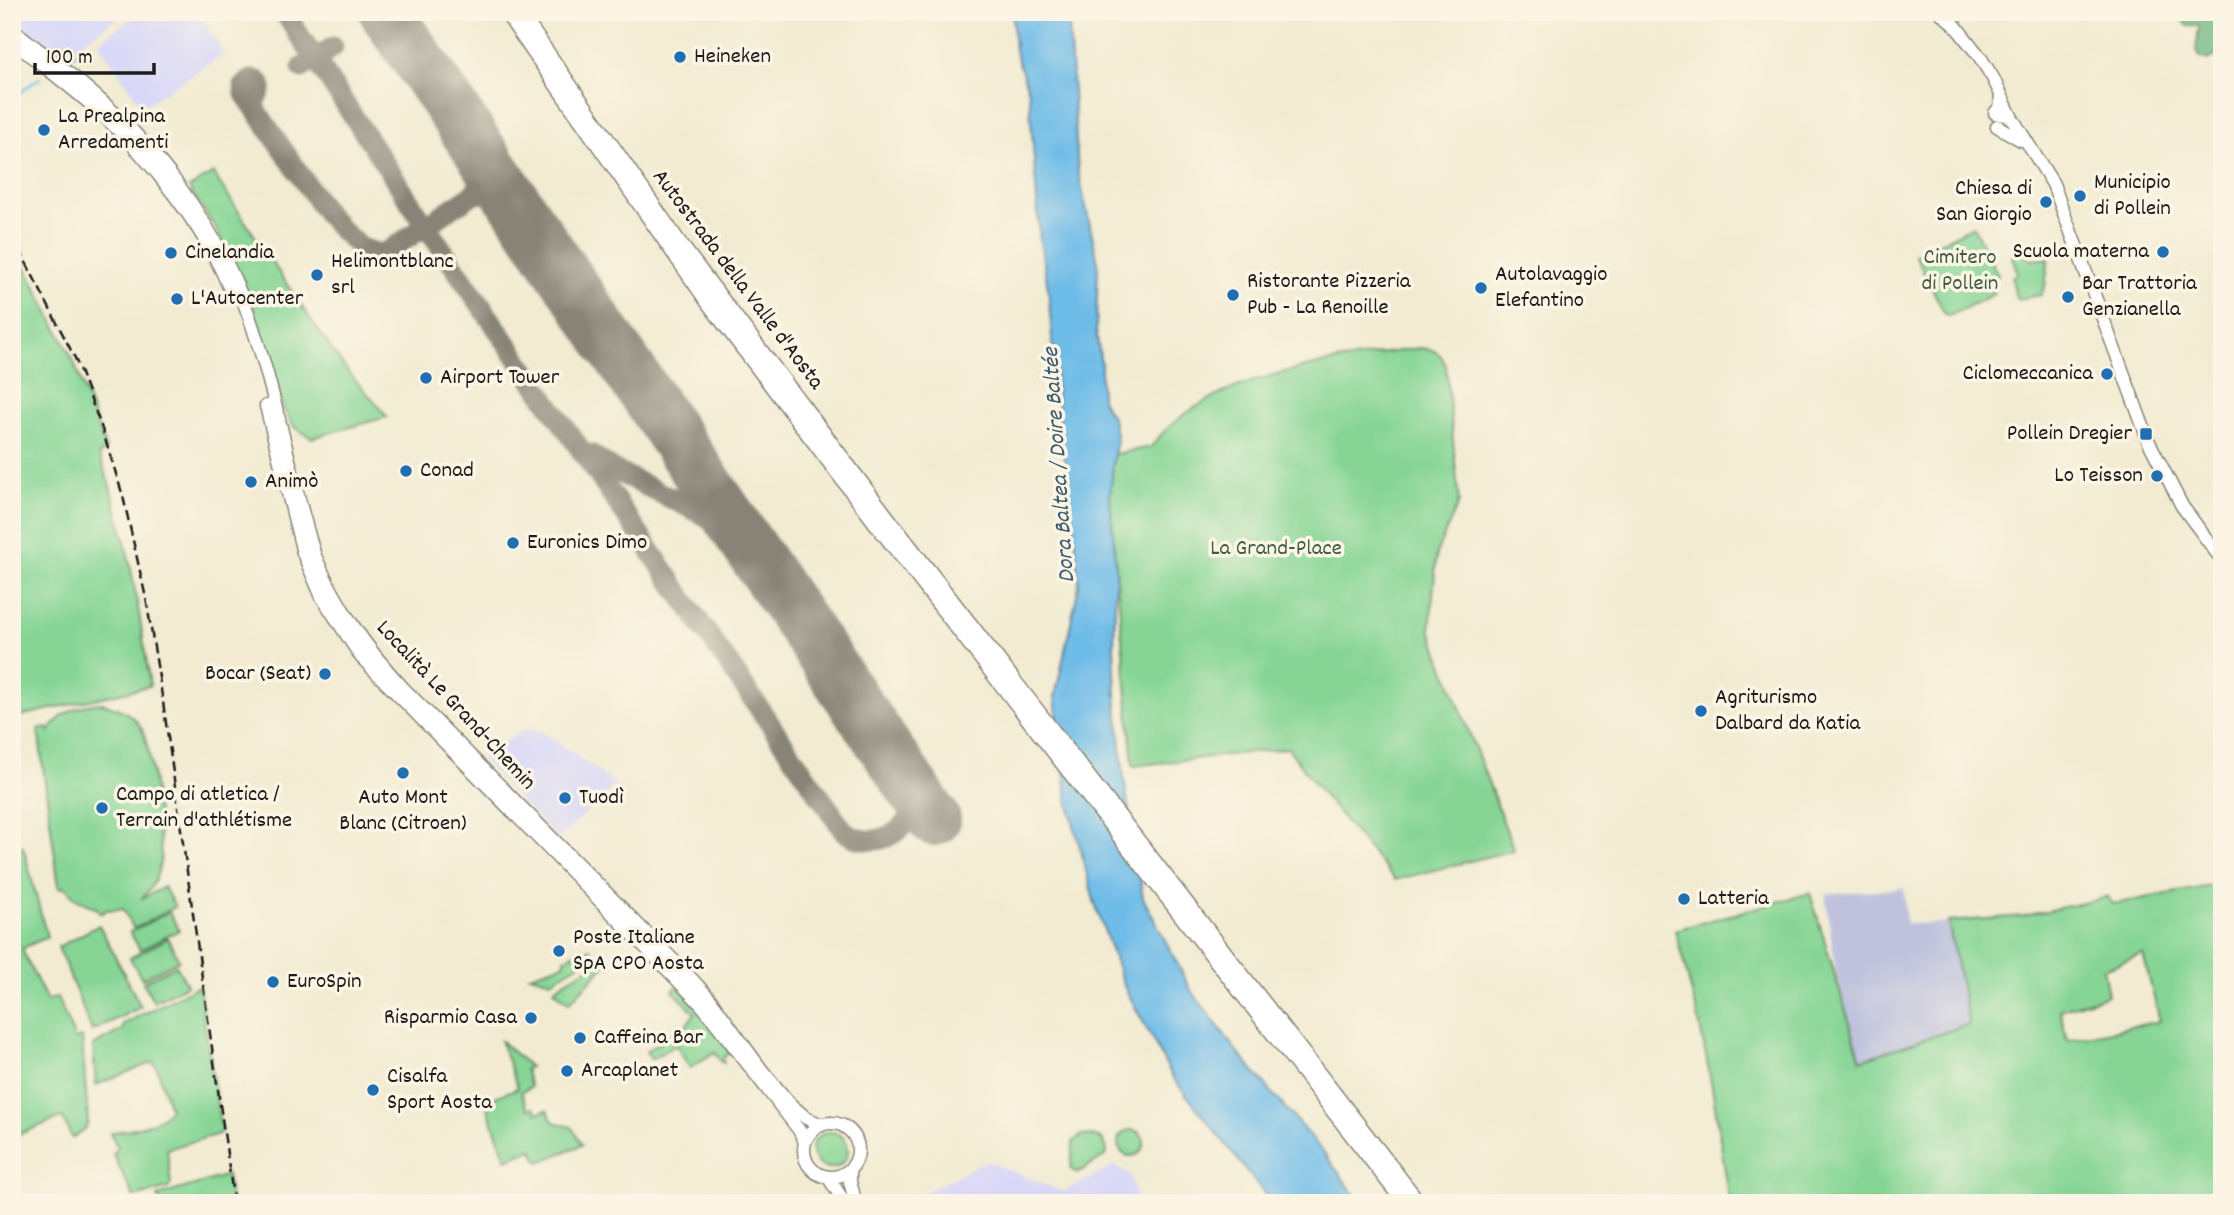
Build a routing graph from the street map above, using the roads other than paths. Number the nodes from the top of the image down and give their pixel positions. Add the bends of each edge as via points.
1 (506, 12) edge
2 (519, 12) edge
3 (525, 12) edge
4 (1940, 12) edge
5 (12, 29) edge
6 (12, 41) edge
7 (556, 66) junction
8 (60, 73) junction
9 (884, 524) junction
10 (2222, 560) edge
11 (1245, 990) junction
12 (822, 1125) junction
13 (805, 1142) junction
14 (850, 1169) junction
15 (828, 1177) junction
16 (845, 1203) edge
17 (856, 1203) edge
18 (1405, 1203) edge
19 (1419, 1203) edge

1 - 9 highway via 708,302
2 - 7 highway
3 - 7 highway
4 - 10 main road via 1980,57 2003,112 2048,176 2149,442 2182,506
5 - 8 main road
6 - 8 main road
7 - 9 highway, Autostrada della Valle d'Aosta
8 - 12 main road, Località Le Grand-Chemin via 99,98 137,137 220,249 251,325 315,556 360,638 404,689 703,990 790,1104
8 - 13 main road, Località Le Grand-Chemin via 154,172 196,227 226,280 261,387 303,553 322,597 361,657 701,1004
9 - 11 highway
11 - 18 highway
11 - 19 highway
12 - 13 main road
12 - 14 main road, Località Le Grand-Chemin via 841,1126 853,1136 857,1154
13 - 15 main road, Località Le Grand-Chemin via 809,1166
14 - 15 main road
14 - 17 main road, Località Le Grand-Chemin
15 - 16 main road, Località Le Grand-Chemin

